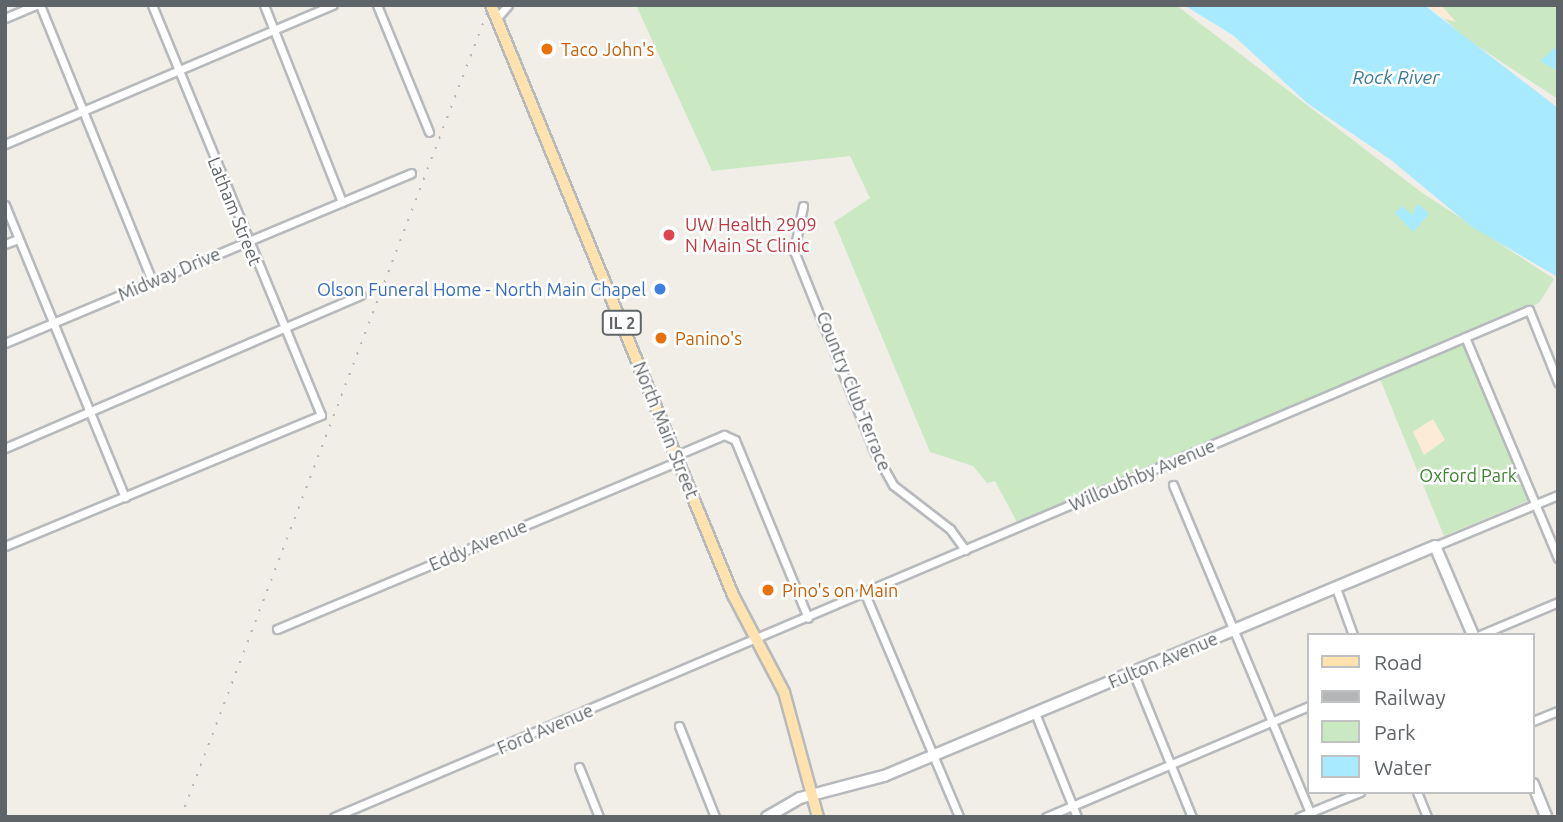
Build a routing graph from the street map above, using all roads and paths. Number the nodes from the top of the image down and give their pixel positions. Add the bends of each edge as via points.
1 (38, 5) edge
2 (152, 5) edge
3 (264, 5) edge
4 (333, 5) edge
5 (377, 5) edge
6 (491, 5) edge
7 (508, 5) edge
8 (5, 18) edge
9 (496, 19) junction
10 (275, 31) junction
11 (178, 70) junction
12 (82, 111) junction
13 (429, 132) dead end
14 (5, 144) edge
15 (411, 173) dead end
16 (342, 202) junction
17 (5, 205) edge
18 (803, 206) dead end
19 (18, 239) junction
20 (247, 241) junction
21 (5, 244) edge
22 (152, 281) junction
23 (361, 295) dead end
24 (53, 323) junction
25 (282, 327) junction
26 (1465, 337) junction
27 (5, 343) edge
28 (1558, 382) edge
29 (92, 412) junction
30 (5, 448) edge
31 (678, 458) junction
32 (1173, 485) dead end
33 (1558, 495) edge
34 (125, 497) junction
35 (1535, 504) junction
36 (5, 545) edge
37 (1435, 546) junction
38 (965, 550) junction
39 (1558, 558) edge
40 (1336, 588) junction
41 (864, 594) junction
42 (1558, 602) edge
43 (808, 618) junction
44 (277, 629) dead end
45 (1235, 630) junction
46 (1352, 633) edge
47 (1472, 633) edge
48 (1485, 633) edge
49 (755, 641) junction
50 (1133, 672) junction
51 (1308, 706) edge
52 (1558, 711) edge
53 (1035, 713) junction
54 (1535, 720) edge
55 (1272, 722) junction
56 (679, 726) dead end
57 (934, 755) junction
58 (1171, 764) junction
59 (579, 767) dead end
60 (1535, 789) edge
61 (813, 793) junction
62 (1356, 794) edge
63 (1418, 794) edge
64 (1072, 806) junction
65 (1311, 814) edge
66 (334, 817) edge
67 (599, 817) edge
68 (715, 817) edge
69 (767, 817) edge
70 (818, 817) edge
71 (959, 817) edge
72 (1046, 817) edge
73 (1077, 817) edge
74 (1192, 817) edge
75 (1299, 817) edge
76 (1427, 817) edge
77 (1546, 817) edge

1 - 8 street
1 - 12 street
2 - 11 street, Latham Street
3 - 10 street
4 - 10 street
5 - 13 street
6 - 9 main road, North Main Street / IL 2
7 - 9 street
9 - 31 main road, North Main Street / IL 2
10 - 11 street
10 - 16 street
11 - 12 street
11 - 20 street, Latham Street
12 - 14 street
12 - 22 street
15 - 16 street, Midway Drive
16 - 20 street, Midway Drive
17 - 19 street
18 - 38 street, Country Club Terrace via 793,251 873,449 893,485 950,529
19 - 21 street
19 - 24 street
20 - 22 street, Midway Drive
20 - 25 street, Latham Street
22 - 24 street, Midway Drive
23 - 25 street
24 - 27 street, Midway Drive
24 - 29 street
25 - 29 street
25 - 34 street, Latham Street via 321,415
26 - 28 street, Willoubhby Avenue via 1528,310
26 - 35 street
26 - 38 street, Willoubhby Avenue
29 - 30 street
29 - 34 street
31 - 43 street, Eddy Avenue via 724,435 735,440
31 - 44 street, Eddy Avenue
31 - 49 main road, North Main Street / IL 2
32 - 45 street
33 - 35 street, Fulton Avenue
34 - 36 street
35 - 37 street, Fulton Avenue
35 - 39 street
37 - 40 street, Fulton Avenue
37 - 47 street
38 - 41 street, Willoubhby Avenue
40 - 45 street, Fulton Avenue
40 - 46 street
41 - 43 street, Willoubhby Avenue
41 - 57 street
42 - 48 street
43 - 49 street, Willoubhby Avenue
45 - 50 street, Fulton Avenue
45 - 55 street
49 - 61 main road, North Main Street / IL 2 via 784,692
49 - 66 street, Ford Avenue
50 - 53 street, Fulton Avenue
50 - 58 street
51 - 55 street
52 - 54 street
53 - 57 street, Fulton Avenue
53 - 64 street
55 - 58 street
55 - 65 street
56 - 68 street
57 - 61 street, Fulton Avenue
57 - 71 street
58 - 64 street
58 - 74 street
59 - 67 street
60 - 77 street
61 - 69 street, Fulton Avenue
61 - 70 main road, North Main Street / IL 2
62 - 65 street
63 - 76 street
64 - 72 street
64 - 73 street
65 - 75 street

